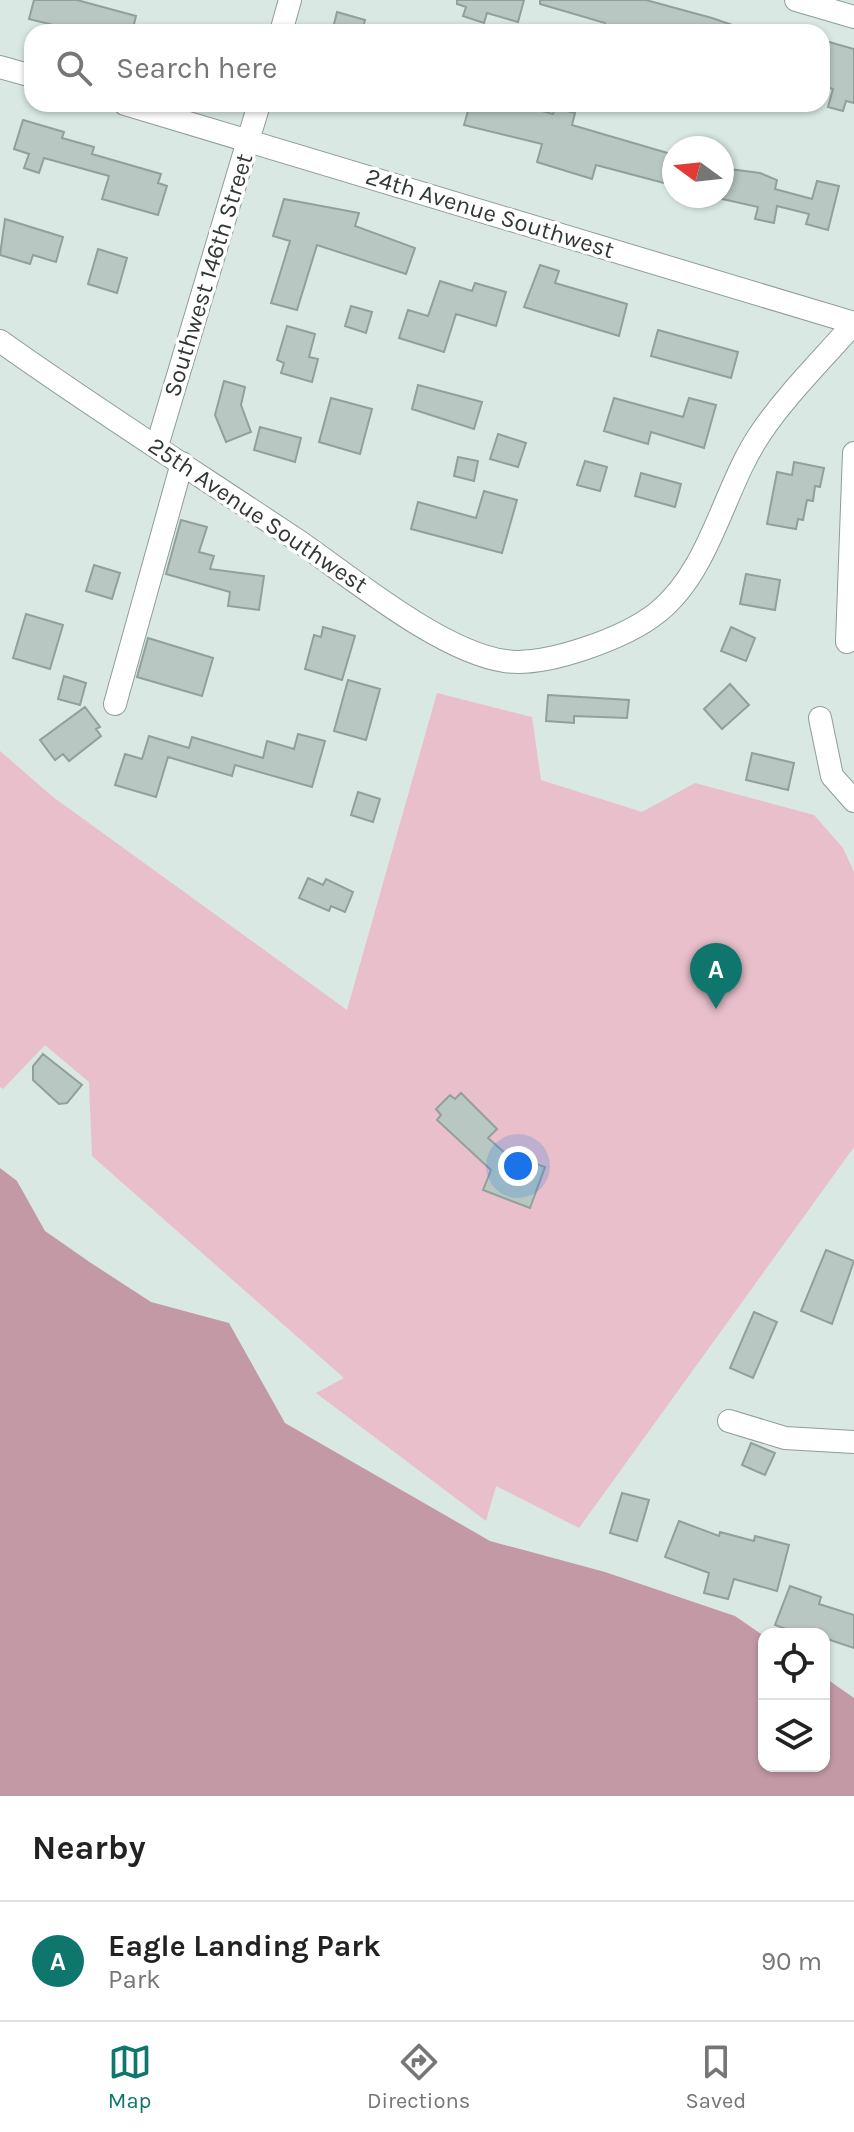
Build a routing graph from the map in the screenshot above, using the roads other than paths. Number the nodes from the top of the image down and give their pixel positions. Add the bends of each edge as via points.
1 (290, 0) edge
2 (796, 0) edge
3 (854, 17) edge
4 (283, 24) edge
5 (0, 67) edge
6 (24, 74) edge
7 (152, 112) edge
8 (257, 112) edge
9 (248, 140) junction
10 (854, 323) edge
11 (0, 341) edge
12 (157, 446) junction
13 (854, 453) edge
14 (182, 463) junction
15 (847, 642) dead end
16 (115, 704) dead end
17 (820, 718) dead end
18 (854, 801) edge
19 (729, 1421) dead end
20 (853, 1438) edge

1 - 4 street
2 - 3 street
5 - 6 street
7 - 9 street, 24th Avenue Southwest
8 - 9 street, Southwest 146th Street
9 - 10 street, 24th Avenue Southwest
9 - 12 street, Southwest 146th Street
10 - 14 street, 25th Avenue Southwest via 760,434 694,566 659,611 603,642 529,662 505,661 453,643
11 - 12 street, 25th Avenue Southwest
12 - 14 street, 25th Avenue Southwest
13 - 15 street
14 - 16 street
17 - 18 street via 832,776
19 - 20 street via 785,1438 824,1443

